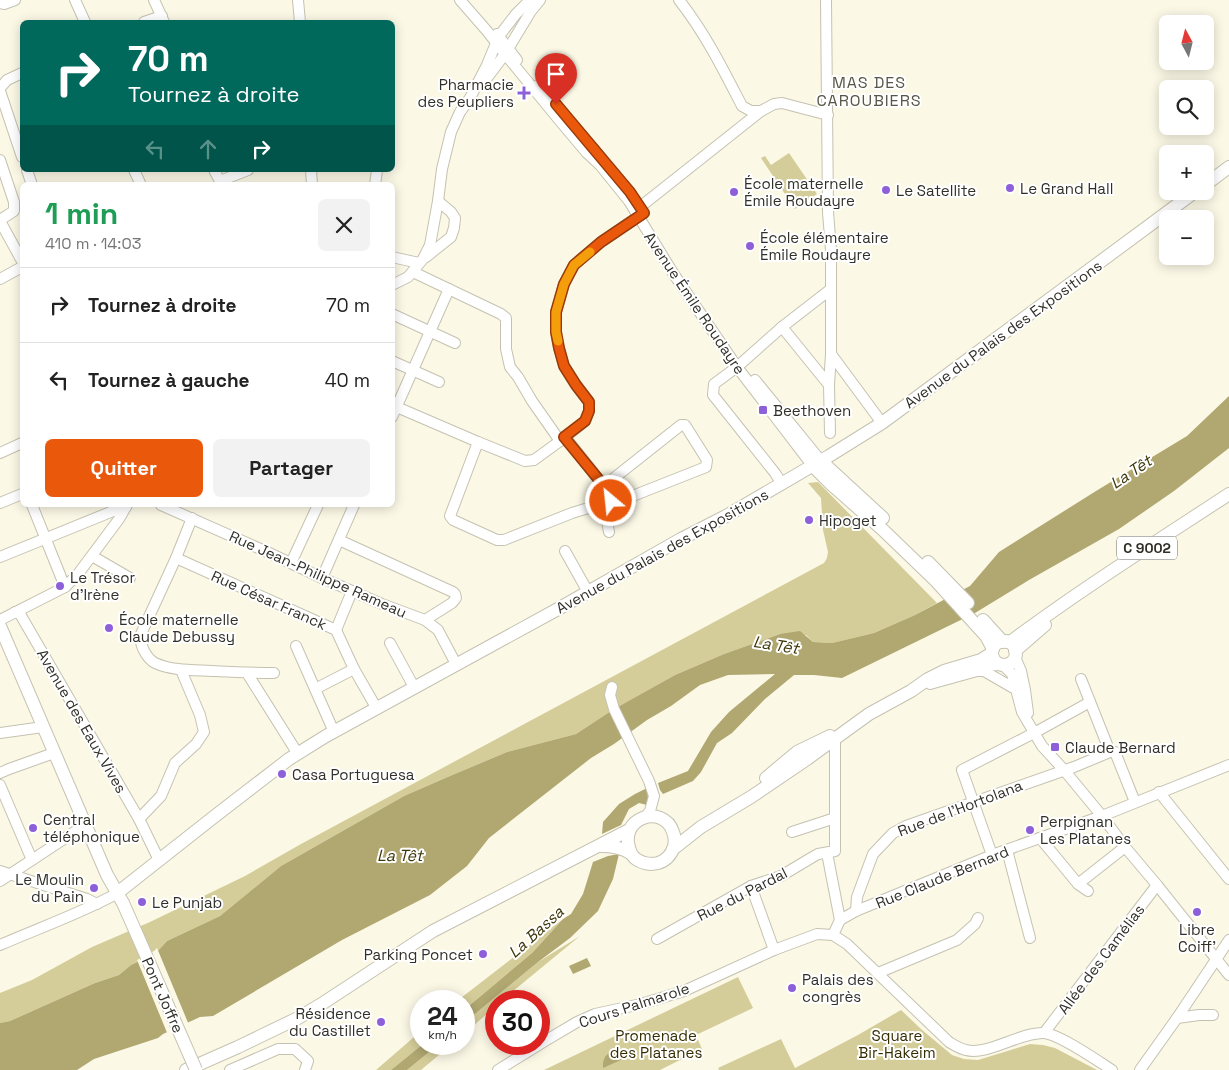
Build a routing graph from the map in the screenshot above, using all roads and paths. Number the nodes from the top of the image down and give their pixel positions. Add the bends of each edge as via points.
1 (15, 0) edge
2 (75, 0) edge
3 (154, 0) edge
4 (298, 0) edge
5 (460, 0) edge
6 (469, 0) edge
7 (530, 0) edge
8 (540, 0) edge
9 (679, 0) edge
10 (826, 0) edge
11 (0, 3) edge
12 (163, 19) edge
13 (85, 20) edge
14 (300, 20) edge
15 (498, 40) junction
16 (506, 51) junction
17 (20, 74) edge
18 (0, 89) edge
19 (470, 98) junction
20 (761, 111) junction
21 (828, 115) junction
22 (20, 151) edge
23 (0, 160) edge
24 (1229, 167) edge
25 (244, 172) edge
26 (1214, 178) edge
27 (223, 182) edge
28 (1184, 200) edge
29 (438, 201) junction
30 (639, 212) junction
31 (0, 221) edge
32 (20, 257) edge
33 (395, 257) edge
34 (421, 261) junction
35 (20, 268) edge
36 (413, 272) junction
37 (0, 279) edge
38 (395, 284) edge
39 (831, 288) junction
40 (449, 289) junction
41 (395, 315) edge
42 (782, 327) junction
43 (430, 332) junction
44 (455, 343) dead end
45 (831, 354) junction
46 (395, 362) edge
47 (739, 364) junction
48 (413, 371) junction
49 (438, 382) dead end
50 (829, 385) junction
51 (395, 408) edge
52 (395, 410) edge
53 (882, 422) junction
54 (830, 433) dead end
55 (562, 439) junction
56 (478, 442) junction
57 (20, 444) edge
58 (0, 453) edge
59 (816, 463) junction
60 (782, 484) junction
61 (604, 486) junction
62 (1229, 494) edge
63 (20, 495) edge
64 (607, 502) junction
65 (0, 503) edge
66 (33, 507) edge
67 (122, 507) edge
68 (125, 507) edge
69 (166, 507) edge
70 (317, 507) edge
71 (353, 507) edge
72 (192, 518) junction
73 (609, 532) dead end
74 (46, 538) junction
75 (339, 540) junction
76 (565, 551) dead end
77 (92, 556) junction
78 (0, 557) edge
79 (176, 558) junction
80 (291, 563) junction
81 (130, 578) dead end
82 (322, 578) junction
83 (65, 587) junction
84 (352, 591) junction
85 (588, 592) junction
86 (15, 612) junction
87 (0, 620) edge
88 (427, 622) junction
89 (336, 630) junction
90 (1, 631) edge
91 (390, 643) dead end
92 (296, 646) dead end
93 (1003, 653) junction
94 (456, 664) junction
95 (354, 669) junction
96 (181, 670) junction
97 (247, 673) junction
98 (274, 673) dead end
99 (1081, 679) dead end
100 (930, 684) junction
101 (612, 687) dead end
102 (414, 688) junction
103 (315, 689) junction
104 (1017, 690) junction
105 (911, 691) junction
106 (1090, 702) junction
107 (377, 709) junction
108 (854, 725) junction
109 (43, 726) junction
110 (334, 732) junction
111 (0, 733) edge
112 (1034, 733) junction
113 (835, 739) junction
114 (54, 752) junction
115 (1110, 752) junction
116 (298, 754) junction
117 (1229, 765) edge
118 (1064, 770) junction
119 (0, 773) edge
120 (0, 785) edge
121 (1159, 792) junction
122 (1135, 802) junction
123 (974, 803) junction
124 (721, 815) junction
125 (1102, 816) junction
126 (645, 817) junction
127 (834, 818) junction
128 (139, 819) junction
129 (85, 825) junction
130 (701, 827) junction
131 (672, 829) junction
132 (629, 830) junction
133 (792, 832) dead end
134 (1040, 838) junction
135 (598, 846) junction
136 (673, 848) junction
137 (1125, 848) junction
138 (1007, 850) junction
139 (631, 853) junction
140 (827, 853) junction
141 (992, 856) junction
142 (32, 860) junction
143 (159, 860) junction
144 (5, 872) edge
145 (1229, 879) edge
146 (0, 881) edge
147 (1078, 884) junction
148 (1157, 885) junction
149 (751, 886) junction
150 (1088, 891) dead end
151 (116, 894) junction
152 (97, 904) junction
153 (856, 911) junction
154 (978, 918) dead end
155 (840, 920) junction
156 (832, 935) junction
157 (657, 938) dead end
158 (1030, 938) dead end
159 (1229, 940) edge
160 (0, 945) edge
161 (774, 950) junction
162 (1216, 958) junction
163 (878, 973) junction
164 (1229, 975) edge
165 (1213, 1015) dead end
166 (1177, 1018) junction
167 (1044, 1033) junction
168 (252, 1065) edge
169 (186, 1070) edge
170 (196, 1070) edge
171 (230, 1070) edge
172 (305, 1070) edge
173 (498, 1070) edge
174 (1112, 1070) edge
175 (1140, 1070) edge

1 - 11 street
2 - 13 street
3 - 12 street
4 - 14 street
5 - 15 street, Avenue Émile Roudayre
6 - 15 street, Avenue Émile Roudayre
7 - 15 street
8 - 16 street
9 - 20 street via 714,52 742,106 751,111
10 - 21 street
15 - 16 street, Avenue Émile Roudayre
15 - 19 street
16 - 19 street
16 - 30 street, Avenue Émile Roudayre via 586,152
17 - 18 street via 6,80
18 - 22 street
19 - 29 street via 451,132
20 - 21 street via 782,103
20 - 30 street
21 - 39 street
23 - 31 street via 14,211
24 - 26 main road
25 - 27 street
28 - 53 main road, Avenue du Palais des Expositions
29 - 34 street via 430,245
29 - 34 street via 455,218 454,228 451,237
30 - 47 street, Avenue Émile Roudayre
30 - 55 street via 574,265 564,284 556,312 559,348 564,366 589,402 589,411 585,421
31 - 32 street
33 - 34 street
34 - 36 street
35 - 37 street
36 - 38 street
36 - 40 street
39 - 42 street
39 - 45 street
40 - 43 street
40 - 55 street via 506,318 506,349 510,367
41 - 43 street
42 - 47 street
42 - 50 street
43 - 44 street
43 - 48 street
45 - 50 street
45 - 53 street
46 - 48 street
47 - 59 street, Avenue Émile Roudayre
47 - 60 street via 714,384 713,395
48 - 49 street
48 - 51 street
50 - 54 street
52 - 56 street
53 - 59 main road, Avenue du Palais des Expositions
55 - 56 street via 534,460 525,461
55 - 61 street
56 - 64 street via 450,513 453,520 497,540 504,540
57 - 58 street
59 - 60 main road, Avenue du Palais des Expositions
59 - 93 main road, Avenue Émile Roudayre via 943,576
60 - 85 main road, Avenue du Palais des Expositions
61 - 64 street via 609,493
61 - 64 street via 681,425 685,425 707,460 706,466 620,501
62 - 93 main road, C 9002 via 1067,603 1038,632
63 - 65 street
64 - 73 street
66 - 74 street
67 - 74 street
68 - 77 street
69 - 72 street, Rue Jean-Philippe Rameau
70 - 80 street
71 - 75 street
72 - 79 street
72 - 80 street, Rue Jean-Philippe Rameau
74 - 78 street
74 - 83 street
75 - 82 street
75 - 88 street via 453,592 456,598 452,603
76 - 85 street
77 - 81 street
77 - 83 street
79 - 89 street, Rue César Franck
79 - 96 street via 140,638 150,659
80 - 82 street, Rue Jean-Philippe Rameau
82 - 84 street, Rue Jean-Philippe Rameau
83 - 86 street
84 - 88 street, Rue Jean-Philippe Rameau
84 - 89 street
85 - 94 main road, Avenue du Palais des Expositions
86 - 87 street
86 - 128 street, Avenue des Eaux Vives via 20,614
88 - 94 street via 438,630
89 - 95 street, Rue César Franck
90 - 109 main road, Pont Joffre
91 - 102 street
92 - 103 street
93 - 100 main road via 983,665 946,675
93 - 104 street
93 - 105 main road via 936,675
93 - 112 street via 1021,671
94 - 102 main road, Avenue du Palais des Expositions
95 - 103 street
95 - 107 street, Rue César Franck
96 - 97 street
96 - 128 street via 204,732 176,763 161,796
97 - 98 street
97 - 116 street
99 - 106 street
100 - 104 street via 977,670
100 - 105 main road
101 - 126 street via 610,695 614,709 650,781 654,796
102 - 107 main road, Avenue du Palais des Expositions
103 - 110 street
104 - 112 street via 1022,712
105 - 108 main road
106 - 112 street
106 - 115 street
107 - 110 main road, Avenue du Palais des Expositions
108 - 113 main road
108 - 124 main road via 797,752
109 - 111 street
109 - 114 main road, Pont Joffre
110 - 116 main road, Avenue du Palais des Expositions
112 - 118 street
112 - 123 street via 962,770
113 - 124 main road
113 - 127 street
114 - 119 street
114 - 129 main road, Pont Joffre
115 - 118 street, Rue de l'Hortolana
115 - 122 street via 1115,752
116 - 143 main road, Avenue du Palais des Expositions
117 - 121 street, Rue Claude Bernard
118 - 123 street, Rue de l'Hortolana
118 - 125 street
120 - 142 street
121 - 122 street, Rue Claude Bernard
121 - 145 street
122 - 125 street, Rue Claude Bernard
123 - 141 street
123 - 153 street, Rue de l'Hortolana via 893,833 873,854 857,897
124 - 130 main road
125 - 134 street, Rue Claude Bernard
125 - 137 street
126 - 131 main road via 661,818
126 - 132 main road
127 - 133 street
127 - 140 street via 835,851
128 - 143 street, Avenue des Eaux Vives
129 - 142 street
129 - 151 main road, Pont Joffre
130 - 131 main road via 688,831
130 - 136 main road
131 - 136 main road
132 - 135 main road
132 - 139 main road via 627,838
134 - 138 street, Rue Claude Bernard
134 - 147 street
135 - 139 main road via 612,846
135 - 169 main road via 433,931 298,1018
136 - 139 main road via 664,860 650,864 636,859
137 - 147 street
137 - 148 street
138 - 141 street, Rue Claude Bernard
138 - 158 street
140 - 149 street, Rue du Pardal via 818,854 781,876
140 - 155 street
141 - 153 street, Rue Claude Bernard
142 - 144 street
143 - 151 main road, Avenue du Palais des Expositions
144 - 146 street
144 - 152 street
147 - 150 street
148 - 162 street
148 - 167 street, Allée des Camélias
149 - 157 street, Rue du Pardal
149 - 161 street
151 - 152 street
151 - 170 main road, Pont Joffre, bridge via 131,920
152 - 160 street
153 - 155 street, Rue Claude Bernard
154 - 163 street via 956,940
155 - 156 street
156 - 161 street, Cours Palmarole via 817,934
156 - 163 street via 847,944
159 - 162 street
161 - 173 street, Cours Palmarole via 676,994 595,1014
162 - 164 street
162 - 166 street
163 - 167 street via 949,1042 967,1051
165 - 166 street
166 - 175 street
167 - 174 street via 1068,1043
168 - 171 street
168 - 172 street via 278,1050 295,1048 308,1061

